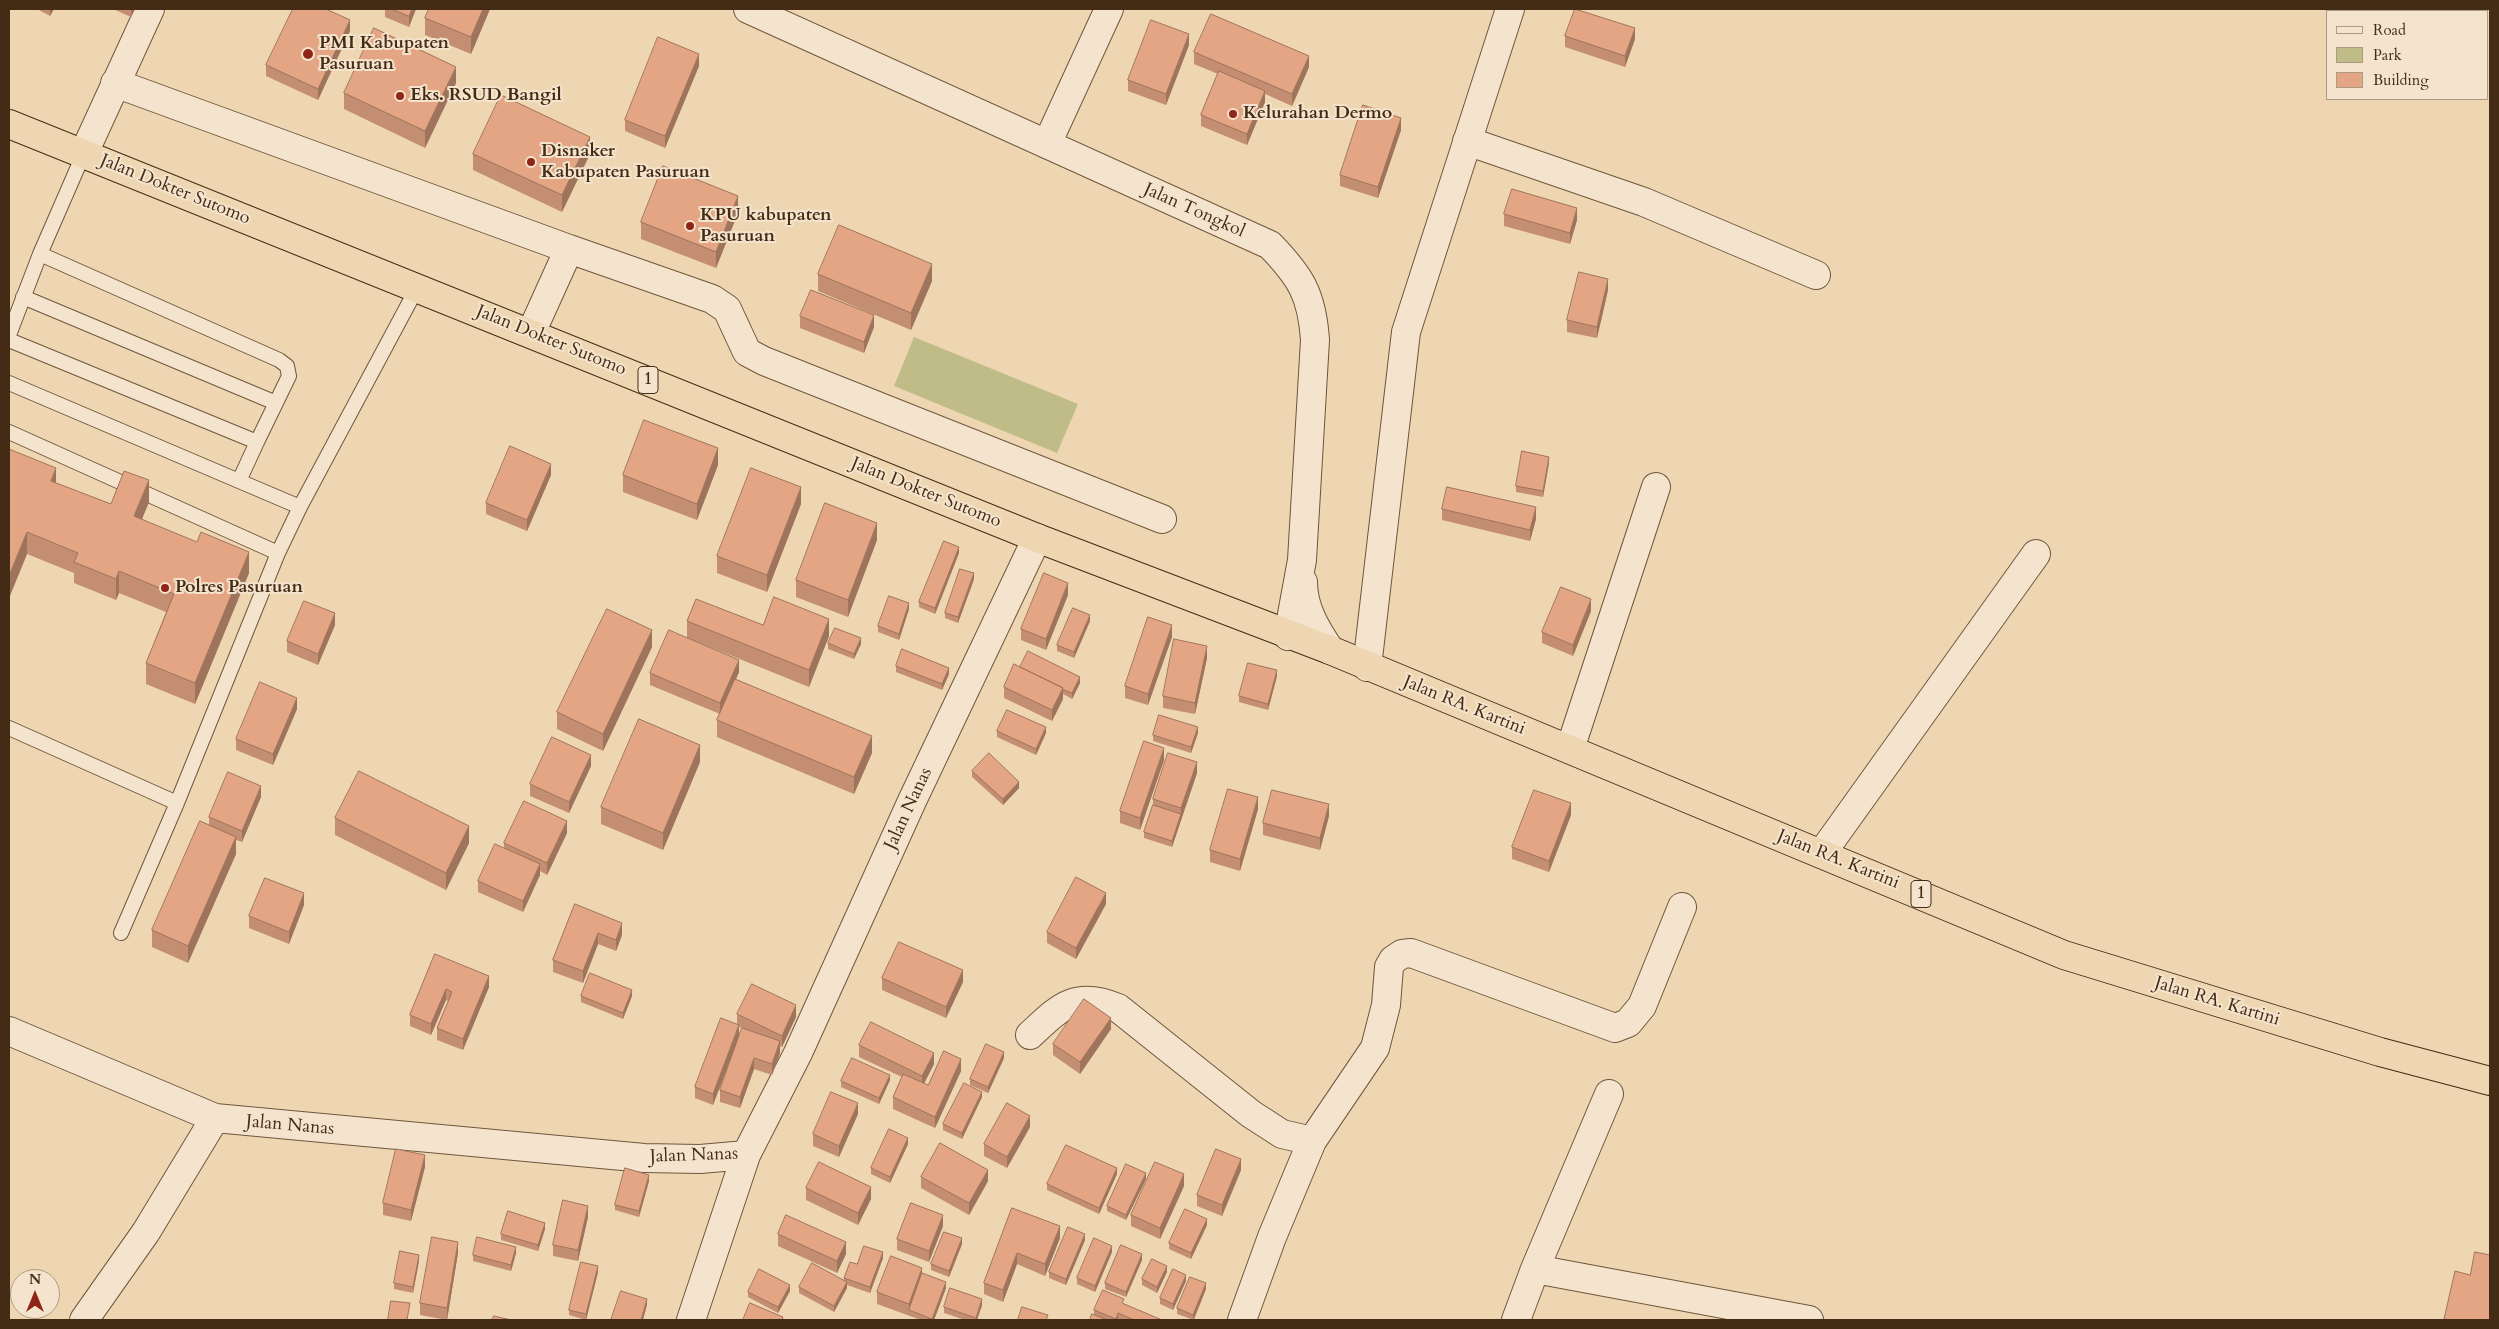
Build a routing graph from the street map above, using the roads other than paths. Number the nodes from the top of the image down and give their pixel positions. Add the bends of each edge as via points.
1 (150, 9) edge
2 (748, 9) edge
3 (1109, 9) edge
4 (1510, 9) edge
5 (116, 83) junction
6 (9, 124) edge
7 (1467, 141) junction
8 (1047, 144) junction
9 (84, 153) junction
10 (569, 249) junction
11 (40, 254) junction
12 (1816, 275) dead end
13 (417, 288) junction
14 (23, 297) junction
15 (531, 333) junction
16 (9, 335) edge
17 (9, 340) edge
18 (9, 383) edge
19 (276, 403) junction
20 (9, 432) edge
21 (257, 442) junction
22 (239, 481) junction
23 (1656, 488) dead end
24 (300, 507) junction
25 (1162, 519) dead end
26 (1037, 538) junction
27 (278, 553) junction
28 (2036, 554) dead end
29 (1302, 560) junction
30 (1288, 636) junction
31 (1346, 658) junction
32 (9, 728) edge
33 (1570, 750) junction
34 (177, 802) junction
35 (1822, 853) junction
36 (1682, 907) dead end
37 (121, 934) dead end
38 (9, 1031) edge
39 (1030, 1035) dead end
40 (2490, 1081) edge
41 (1609, 1094) dead end
42 (216, 1118) junction
43 (1312, 1141) junction
44 (746, 1155) junction
45 (1535, 1269) junction
46 (84, 1320) edge
47 (691, 1320) edge
48 (1242, 1320) edge
49 (1516, 1320) edge
50 (1809, 1320) edge

1 - 5 street
2 - 8 street, Jalan Tongkol
3 - 8 street
4 - 7 street
5 - 9 street
5 - 10 street
6 - 9 highway, Jalan Dokter Sutomo / 1
7 - 12 street via 1644,202
7 - 31 street via 1406,332
8 - 29 street, Jalan Tongkol via 1270,245 1294,269 1306,291 1314,340
9 - 11 lane
9 - 13 highway, Jalan Dokter Sutomo / 1
10 - 15 street
10 - 25 street via 712,299 727,309 747,352 764,361
11 - 14 lane
11 - 19 lane via 279,360 288,366 288,376
13 - 15 highway, Jalan Dokter Sutomo / 1
13 - 24 lane
14 - 16 lane
14 - 19 lane
15 - 26 highway, Jalan Dokter Sutomo / 1
17 - 21 lane
18 - 22 lane
19 - 21 lane
20 - 27 lane
21 - 22 lane
22 - 24 lane
23 - 33 street
24 - 27 lane
26 - 30 highway, Jalan Dokter Sutomo / 1
26 - 44 street, Jalan Nanas via 912,801 794,1061
27 - 34 lane
28 - 35 street
29 - 30 street, Jalan Tongkol
29 - 31 street via 1303,591 1312,623
30 - 31 highway, 1
31 - 33 highway, Jalan RA. Kartini / 1
32 - 34 lane
33 - 35 highway, Jalan RA. Kartini / 1
34 - 37 lane
35 - 40 highway, Jalan RA. Kartini / 1 via 2064,955 2380,1052
36 - 43 street via 1642,1006 1628,1023 1614,1028 1411,953 1402,954 1389,967 1386,1005 1375,1048
38 - 42 street, Jalan Nanas
39 - 43 street via 1060,1008 1080,1001 1101,1001 1118,1008 1251,1114 1282,1134
41 - 45 street
42 - 44 street, Jalan Nanas via 644,1158 700,1159
42 - 46 street via 146,1232
43 - 48 street
44 - 47 street
45 - 49 street
45 - 50 street

